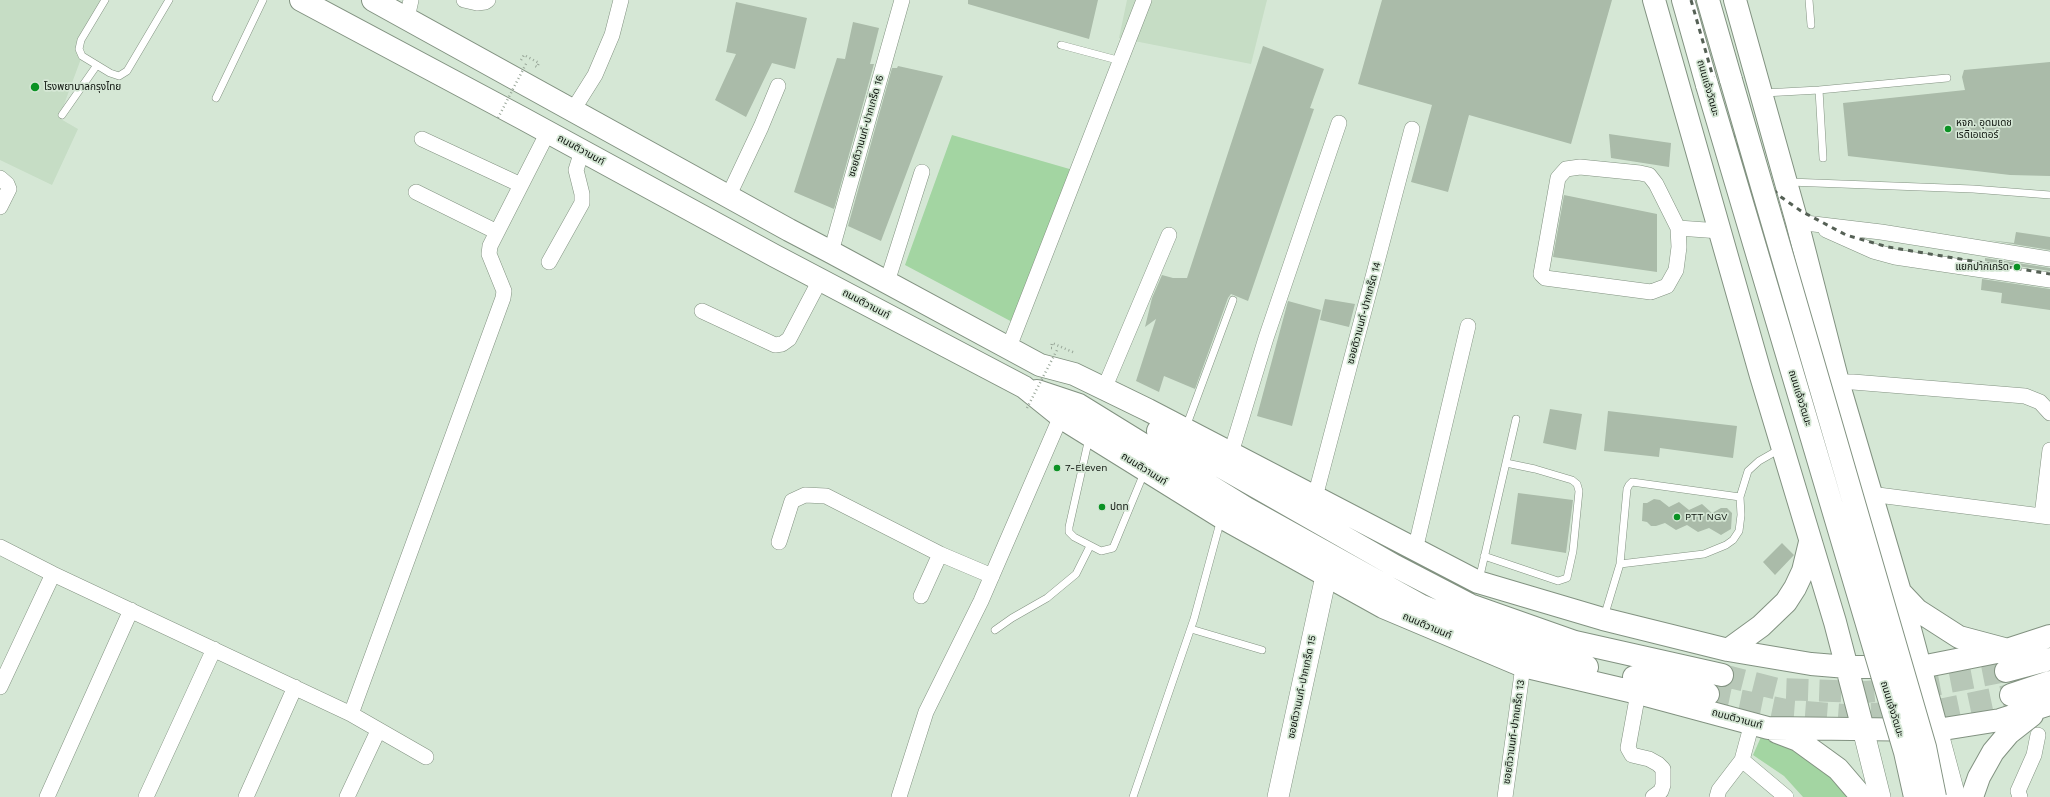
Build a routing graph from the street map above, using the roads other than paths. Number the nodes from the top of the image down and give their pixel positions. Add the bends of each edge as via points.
1 (105, 0) edge
2 (169, 0) edge
3 (263, 0) edge
4 (302, 0) edge
5 (464, 0) edge
6 (488, 0) edge
7 (621, 0) edge
8 (902, 0) edge
9 (1144, 0) edge
10 (1654, 0) edge
11 (1683, 0) edge
12 (1708, 0) edge
13 (1735, 0) edge
14 (1809, 0) edge
15 (376, 1) edge
16 (409, 9) edge
17 (1811, 25) dead end
18 (1061, 45) dead end
19 (1121, 61) junction
20 (97, 65) junction
21 (1947, 78) dead end
22 (778, 86) dead end
23 (1819, 90) junction
24 (1762, 93) junction
25 (216, 98) dead end
26 (573, 110) junction
27 (62, 115) dead end
28 (1339, 123) dead end
29 (1412, 129) dead end
30 (548, 132) junction
31 (422, 139) dead end
32 (582, 151) junction
33 (1823, 158) dead end
34 (922, 172) dead end
35 (0, 178) edge
36 (1785, 182) junction
37 (521, 185) junction
38 (416, 192) dead end
39 (2050, 195) edge
40 (728, 197) junction
41 (0, 207) edge
42 (1806, 223) junction
43 (1678, 228) junction
44 (1720, 230) junction
45 (497, 232) junction
46 (1169, 235) dead end
47 (1965, 246) junction
48 (831, 252) junction
49 (2050, 259) edge
50 (549, 262) dead end
51 (1961, 267) junction
52 (820, 280) junction
53 (2050, 280) edge
54 (887, 282) junction
55 (1233, 300) dead end
56 (702, 311) dead end
57 (1468, 326) dead end
58 (1009, 347) junction
59 (1829, 349) junction
60 (1040, 365) junction
61 (1761, 376) junction
62 (1838, 382) junction
63 (1104, 389) junction
64 (1026, 398) junction
65 (2050, 413) edge
66 (1061, 416) junction
67 (1516, 419) dead end
68 (1185, 429) junction
69 (1089, 434) junction
70 (1782, 448) junction
71 (2050, 450) edge
72 (1231, 453) junction
73 (1506, 463) junction
74 (1145, 470) junction
75 (1870, 494) junction
76 (1315, 497) junction
77 (1740, 497) junction
78 (1221, 517) junction
79 (2046, 517) edge
80 (779, 542) dead end
81 (1810, 542) junction
82 (1090, 546) junction
83 (0, 547) edge
84 (1415, 550) junction
85 (940, 554) junction
86 (1484, 556) junction
87 (1620, 564) junction
88 (53, 574) junction
89 (992, 576) junction
90 (1326, 576) junction
91 (1478, 582) junction
92 (1900, 592) junction
93 (922, 596) dead end
94 (131, 610) junction
95 (1604, 619) junction
96 (1191, 629) junction
97 (995, 630) dead end
98 (2050, 636) edge
99 (214, 649) junction
100 (1262, 650) dead end
101 (1728, 650) junction
102 (2050, 658) edge
103 (2006, 660) junction
104 (1523, 666) junction
105 (1847, 667) junction
106 (1921, 667) junction
107 (1722, 676) tunnel mouth
108 (2050, 682) edge
109 (0, 687) edge
110 (295, 687) junction
111 (1638, 694) junction
112 (1708, 694) tunnel mouth
113 (2011, 695) tunnel mouth
114 (2046, 706) edge
115 (351, 714) junction
116 (1760, 725) junction
117 (1863, 729) junction
118 (1937, 730) junction
119 (378, 731) junction
120 (2038, 735) dead end
121 (426, 757) dead end
122 (1742, 760) junction
123 (47, 797) edge
124 (146, 797) edge
125 (246, 797) edge
126 (347, 797) edge
127 (899, 797) edge
128 (1133, 797) edge
129 (1278, 797) edge
130 (1505, 797) edge
131 (1653, 797) edge
132 (1717, 797) edge
133 (1786, 797) edge
134 (1862, 797) edge
135 (1880, 797) edge
136 (1915, 797) edge
137 (1935, 797) edge
138 (1954, 797) edge
139 (1972, 797) edge
140 (2020, 797) edge

1 - 20 lane via 81,40 79,49 82,56
2 - 20 lane via 127,71 119,76
3 - 25 lane
4 - 30 main road, ถนนติวานนท์
5 - 6 street via 477,3
7 - 26 street via 612,35 601,62
8 - 48 street, ซอยติวานนท์-ปากเกร็ด 16
9 - 19 street
10 - 44 main road
11 - 136 main road, ถนนแจ้งวัฒนะ, bridge via 1903,744
12 - 137 main road, ถนนแจ้งวัฒนะ, bridge via 1925,747
13 - 24 main road
14 - 17 lane
15 - 16 main road
16 - 26 main road
18 - 19 lane
19 - 58 street
20 - 27 lane
21 - 23 lane
22 - 40 street
23 - 24 lane
23 - 33 lane
24 - 36 main road
26 - 40 main road
28 - 72 street via 1266,338
29 - 76 street, ซอยติวานนท์-ปากเกร็ด 14
30 - 32 main road, ถนนติวานนท์
30 - 37 street
31 - 37 street
32 - 50 street via 576,170 582,203
32 - 52 main road, ถนนติวานนท์
34 - 54 street
35 - 41 street via 9,189
36 - 39 lane via 1973,189
36 - 42 main road
37 - 45 street
38 - 45 street
40 - 48 main road
42 - 47 street
42 - 51 street via 1873,251
42 - 59 main road
43 - 43 street via 1656,184 1648,175 1580,167 1566,169 1558,178 1541,274 1545,278 1650,292 1659,290 1667,286 1676,270
43 - 44 street
44 - 61 main road
45 - 115 street via 489,254 504,290 504,298
46 - 63 street
47 - 49 street
47 - 51 street
48 - 54 main road
51 - 53 street
52 - 56 street via 789,339 775,346
52 - 64 main road, ถนนติวานนท์
54 - 58 main road
55 - 68 lane
57 - 84 street
58 - 60 main road
59 - 61 main road via 1825,370 1816,379 1798,387
59 - 62 main road
60 - 63 main road via 1074,374
60 - 107 main road via 1071,386 1145,423 1395,566 1470,605 1575,642
61 - 70 main road
62 - 65 street via 2024,396 2040,402
62 - 75 main road
63 - 68 main road
64 - 66 main road, ถนนติวานนท์
64 - 112 main road via 1079,405 1246,508 1422,606 1515,644 1570,663
66 - 69 main road, ถนนติวานนท์
66 - 89 street
67 - 73 lane
68 - 72 main road
69 - 74 main road, ถนนติวานนท์
69 - 82 lane via 1069,526 1074,537
70 - 77 lane via 1759,461 1748,471
70 - 81 main road
71 - 79 street
72 - 76 main road
73 - 86 lane
73 - 86 lane via 1535,469 1572,480 1577,484 1579,491 1573,551 1567,578 1558,581
74 - 78 main road, ถนนติวานนท์
74 - 82 lane via 1113,548 1101,551
75 - 79 street
75 - 92 main road
76 - 84 main road
77 - 87 lane via 1739,531 1726,545 1704,554
77 - 87 lane via 1632,482 1627,489
78 - 90 main road, ถนนติวานนท์
78 - 96 lane
80 - 85 street via 792,502 805,494 826,496
81 - 101 main road via 1803,571 1786,602
81 - 105 main road
82 - 97 lane via 1076,574 1047,598
83 - 88 street
84 - 91 main road
85 - 89 street
85 - 93 street
86 - 91 lane
87 - 95 lane
88 - 94 street
88 - 109 street
89 - 127 street via 926,712
90 - 104 main road, ถนนติวานนท์ via 1383,607
90 - 129 street, ซอยติวานนท์-ปากเกร็ด 15
91 - 95 main road
92 - 103 main road via 1917,610 1959,637
92 - 106 main road
94 - 99 street
94 - 123 street
95 - 101 main road
96 - 100 lane
96 - 128 lane
98 - 103 main road
99 - 110 street
99 - 124 street
101 - 105 main road via 1811,664
102 - 103 main road
103 - 106 main road
104 - 111 main road, ถนนติวานนท์
104 - 130 street, ซอยติวานนท์-ปากเกร็ด 13
105 - 106 main road
105 - 117 main road
106 - 118 main road
108 - 113 main road
110 - 115 street
110 - 125 street
111 - 116 main road, ถนนติวานนท์
111 - 131 street via 1628,748 1632,755 1649,759 1663,769 1664,785
114 - 118 main road, ถนนติวานนท์ via 2000,720
114 - 139 main road via 2009,733 1993,752 1979,777
115 - 119 street
116 - 117 main road, ถนนติวานนท์
116 - 122 street
116 - 134 main road via 1798,740 1838,769
117 - 118 main road, ถนนติวานนท์
117 - 135 street
118 - 138 street
119 - 121 street
119 - 126 street
120 - 140 street via 2034,755 2018,791
122 - 132 street
122 - 133 street

